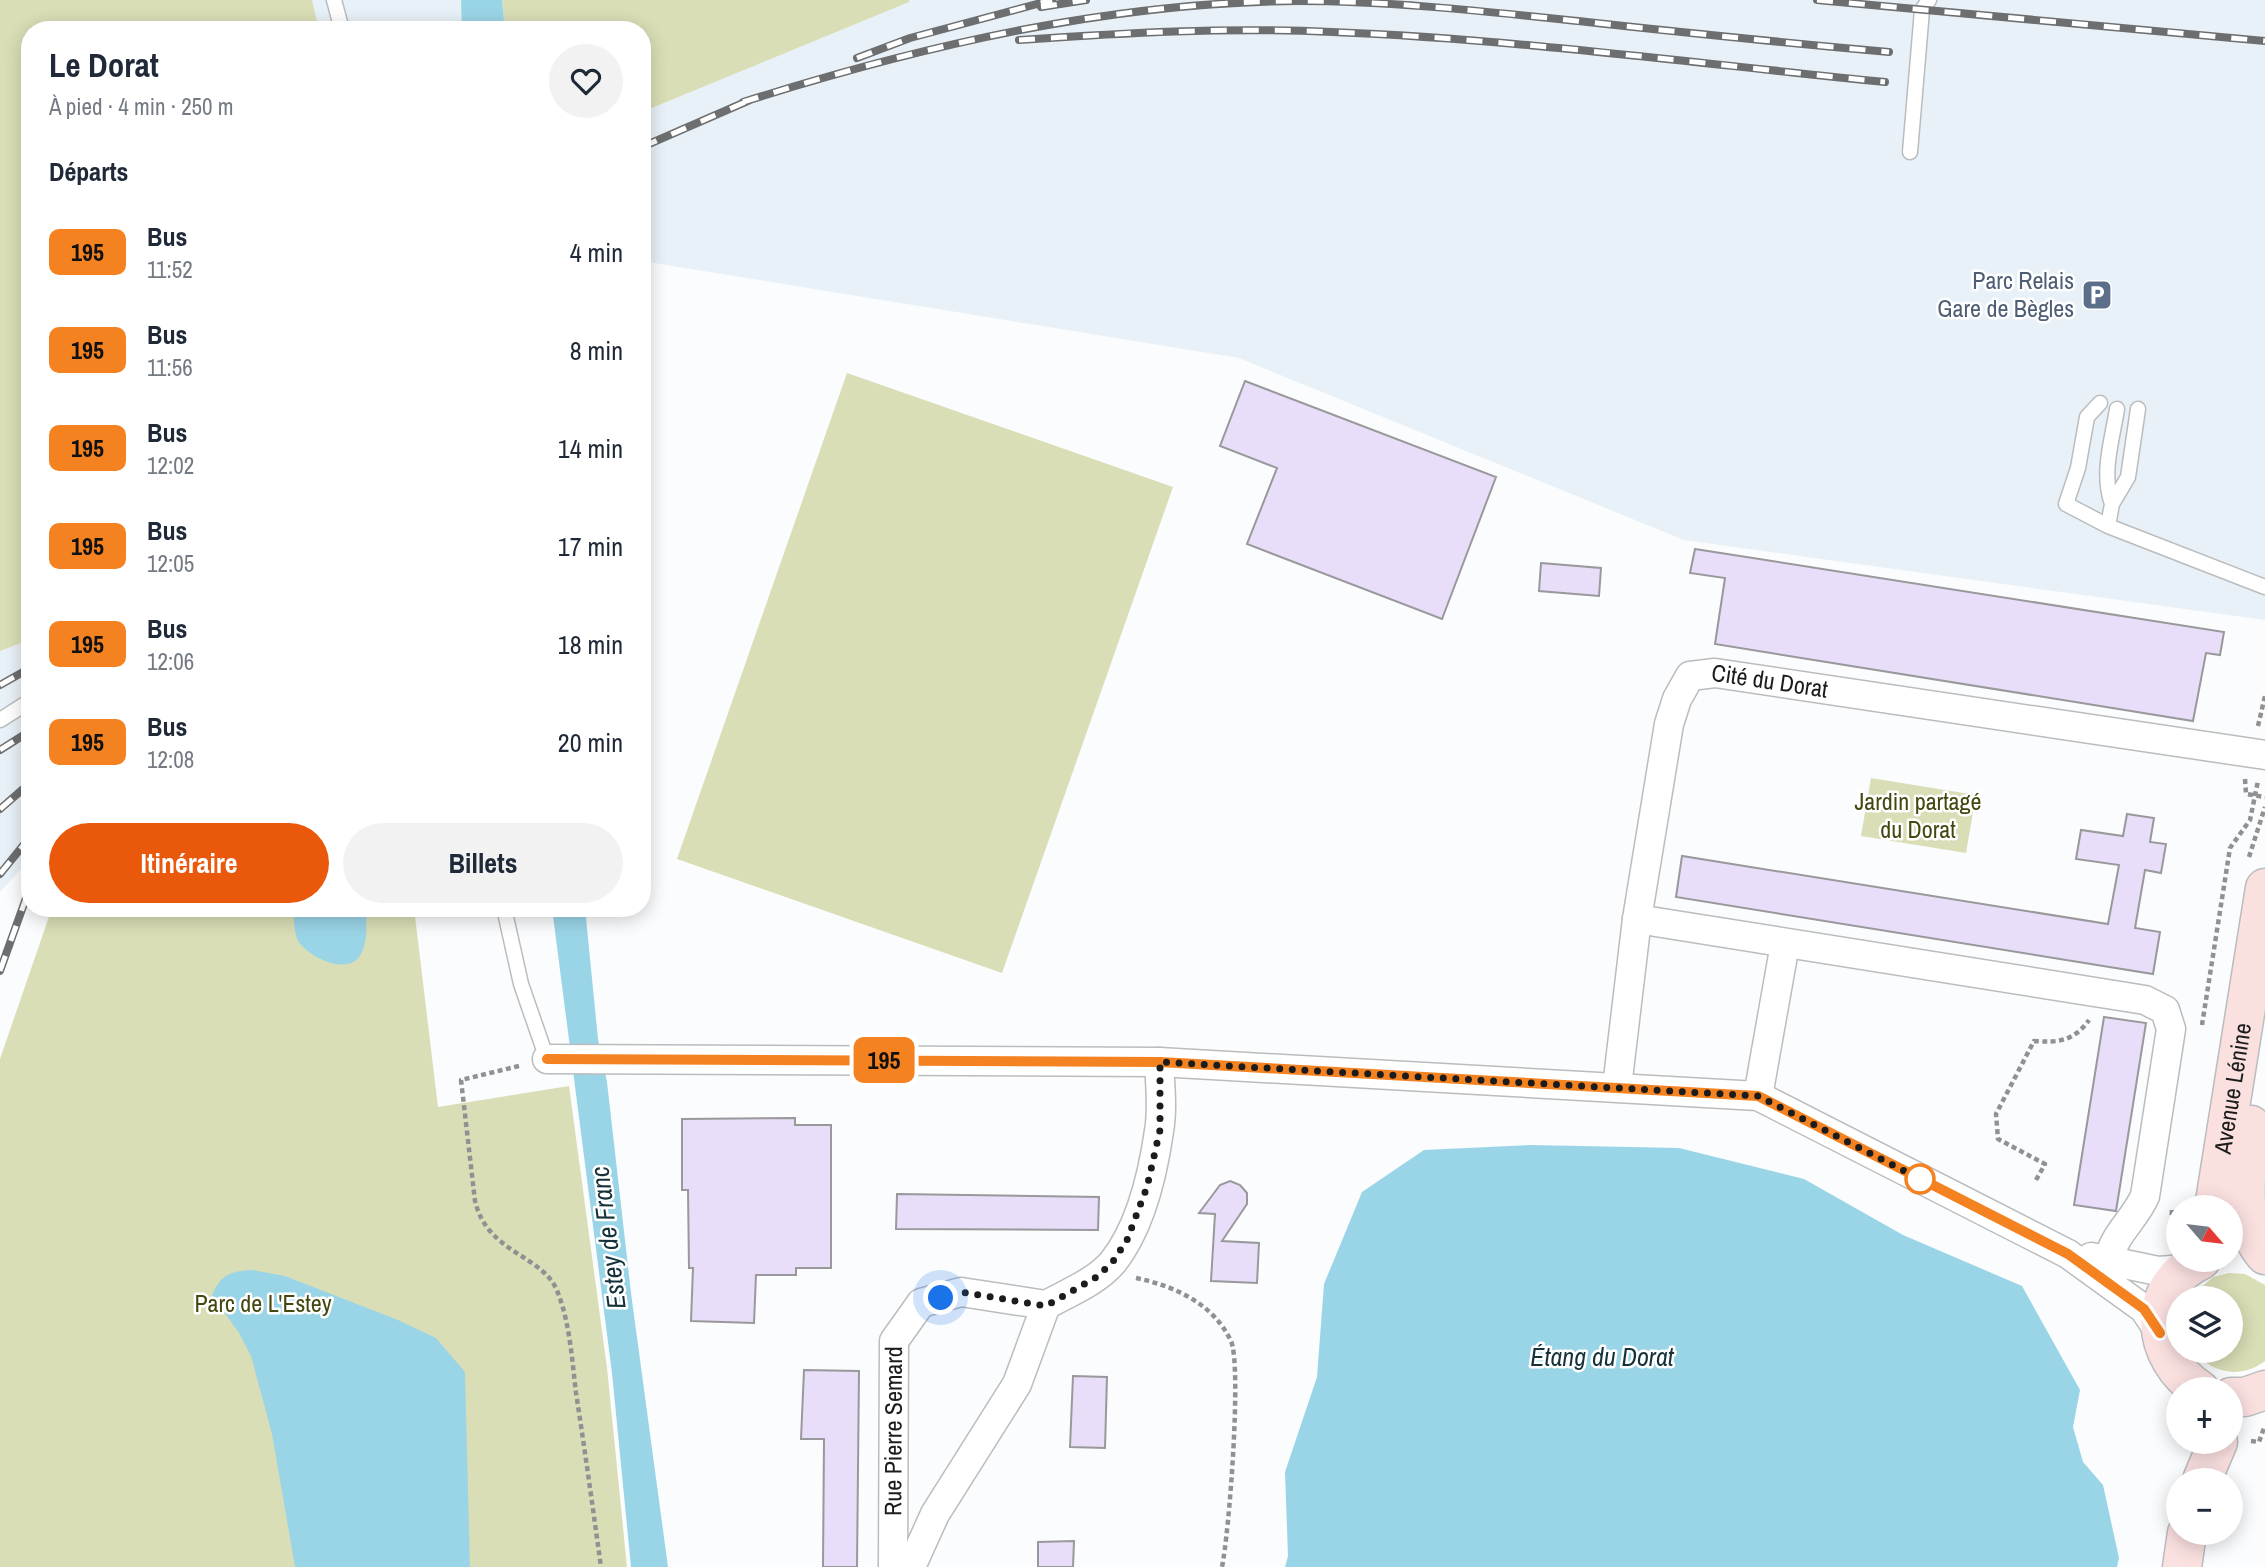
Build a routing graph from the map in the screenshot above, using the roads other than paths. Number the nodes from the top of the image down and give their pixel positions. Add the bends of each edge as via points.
1 (334, 0) edge
2 (1929, 0) edge
3 (340, 21) edge
4 (1910, 152) dead end
5 (2100, 403) dead end
6 (2118, 409) dead end
7 (2138, 409) dead end
8 (2112, 504) junction
9 (2108, 526) junction
10 (2265, 587) edge
11 (21, 707) edge
12 (0, 720) edge
13 (2265, 755) edge
14 (2265, 888) edge
15 (507, 917) edge
16 (1637, 919) junction
17 (1785, 944) junction
18 (2265, 1033) edge
19 (559, 1060) joint
20 (1160, 1062) junction
21 (1617, 1087) junction
22 (1758, 1096) junction
23 (2216, 1195) edge
24 (2068, 1254) junction
25 (2244, 1255) edge
26 (2265, 1255) edge
27 (2109, 1259) junction
28 (2265, 1260) edge
29 (2166, 1269) edge
30 (2186, 1272) edge
31 (1046, 1306) junction
32 (2160, 1333) junction
33 (2184, 1377) edge
34 (2186, 1545) edge
35 (893, 1567) edge
36 (911, 1567) edge
37 (2182, 1567) edge

1 - 3 lane
2 - 4 lane via 1922,10
5 - 9 lane via 2087,417 2066,504
6 - 8 lane via 2106,473
7 - 8 lane via 2129,477
8 - 9 lane
9 - 10 lane
11 - 12 lane
13 - 16 street, Cité du Dorat via 1714,673 1690,676 1669,724
14 - 23 street, Avenue Lénine
15 - 19 lane via 520,984
16 - 17 street
16 - 21 street, Cité du Dorat
17 - 22 street
17 - 27 street via 2145,1000 2165,1010 2171,1029 2145,1196 2136,1216 2118,1236
18 - 26 street, Avenue Lénine via 2246,1176 2250,1224
19 - 20 street
20 - 21 street
20 - 31 street via 1160,1130 1147,1187 1127,1240 1095,1278
21 - 22 street
22 - 24 street
24 - 27 street
24 - 32 street via 2144,1309
25 - 28 street
27 - 29 street
30 - 32 street via 2165,1297
31 - 35 street, Rue Pierre Semard via 961,1292 921,1303 894,1341
31 - 36 street, Rue Pierre Semard via 1017,1384 935,1514
32 - 33 street via 2164,1351
34 - 37 street

